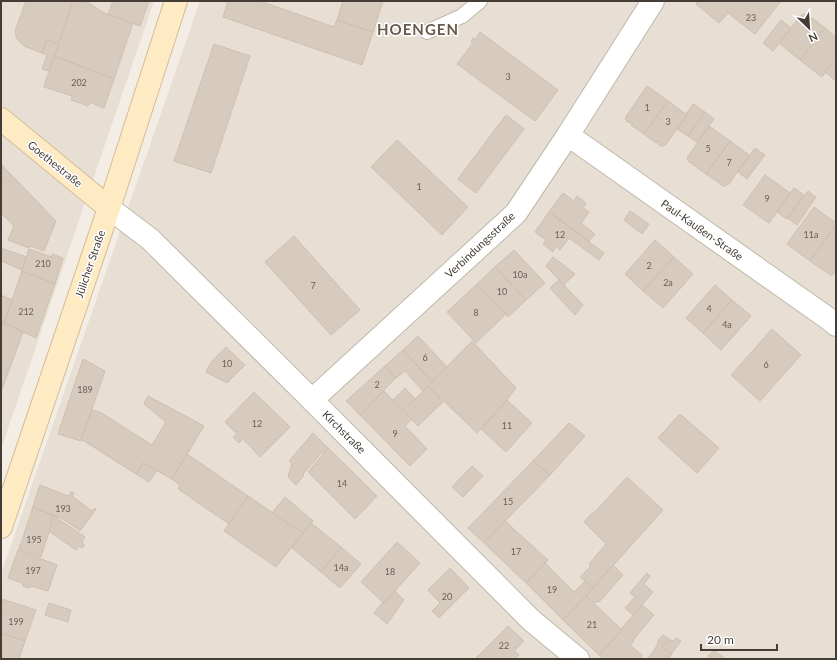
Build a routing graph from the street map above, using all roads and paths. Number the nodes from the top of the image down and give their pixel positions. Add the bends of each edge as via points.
1 (176, 1) edge
2 (480, 1) edge
3 (653, 1) edge
4 (427, 32) dead end
5 (1, 119) edge
6 (568, 135) junction
7 (109, 208) junction
8 (836, 325) edge
9 (312, 400) junction
10 (1, 526) edge
11 (578, 659) edge

1 - 7 main road, Jülicher Straße
2 - 4 lane via 462,16
3 - 6 street, Verbindungsstraße
5 - 7 main road, Goethestraße
6 - 8 street, Paul-Kaußen-Straße
6 - 9 street, Verbindungsstraße via 516,213
7 - 9 street, Kirchstraße via 150,239
7 - 10 main road, Jülicher Straße
9 - 11 street, Kirchstraße via 531,620

